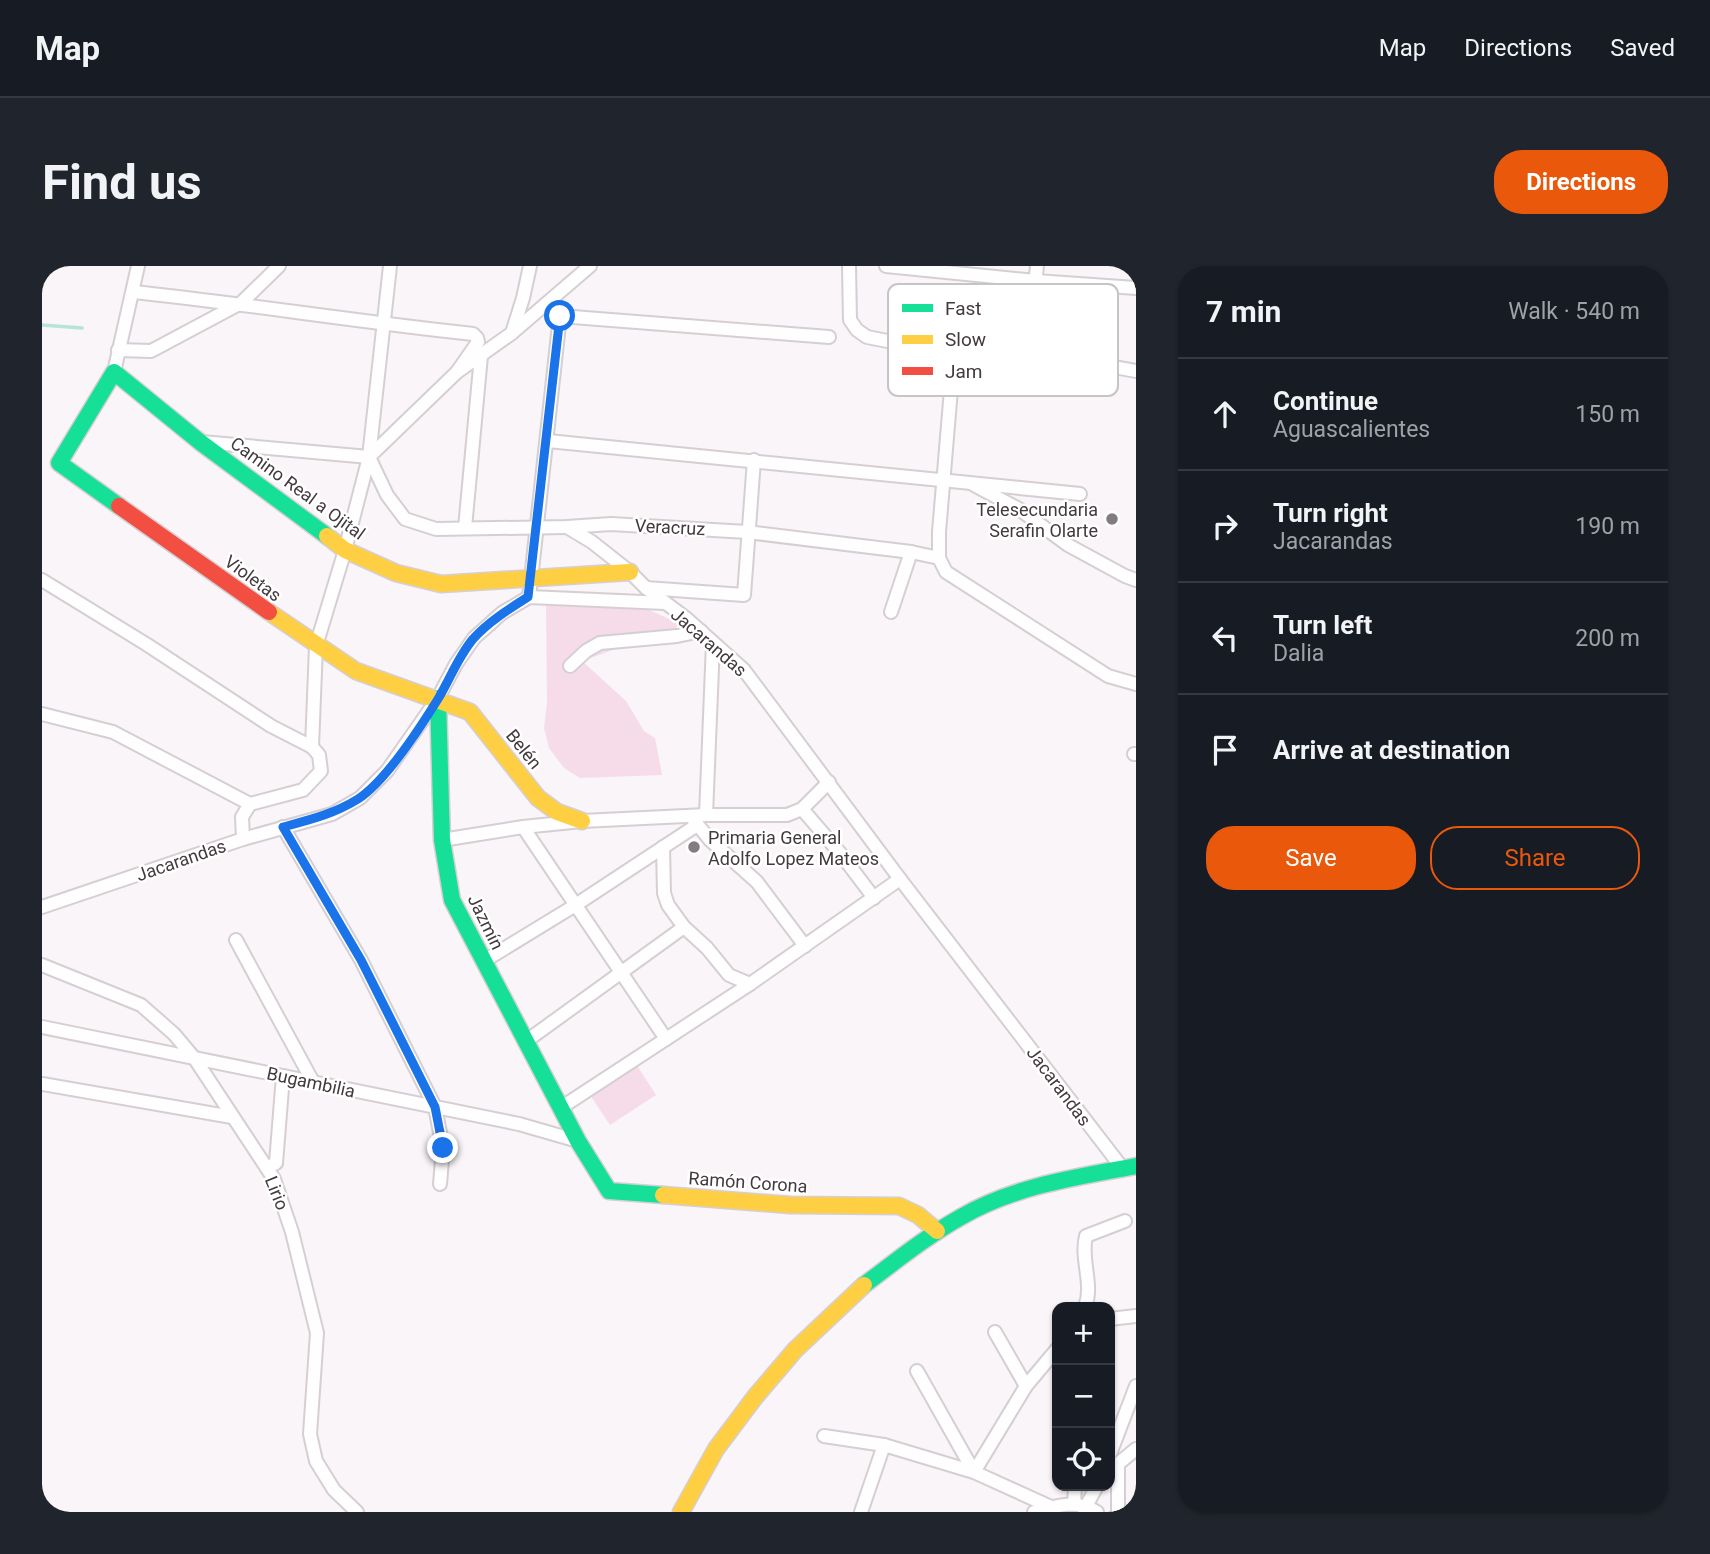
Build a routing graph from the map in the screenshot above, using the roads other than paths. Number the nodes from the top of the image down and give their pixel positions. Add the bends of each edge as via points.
1 (138, 266) edge
2 (279, 266) edge
3 (390, 266) edge
4 (530, 266) edge
5 (590, 266) edge
6 (849, 266) edge
7 (886, 266) edge
8 (1037, 266) edge
9 (1035, 281) junction
10 (1035, 284) edge
11 (1078, 284) edge
12 (1118, 287) edge
13 (1136, 288) edge
14 (134, 292) junction
15 (241, 303) junction
16 (382, 325) junction
17 (512, 333) junction
18 (829, 337) dead end
19 (888, 341) edge
20 (118, 351) junction
21 (481, 356) junction
22 (1118, 368) edge
23 (1136, 371) edge
24 (457, 372) junction
25 (114, 374) junction
26 (951, 396) edge
27 (548, 441) junction
28 (200, 442) junction
29 (369, 457) junction
30 (754, 460) junction
31 (945, 480) junction
32 (970, 483) junction
33 (1080, 494) dead end
34 (536, 527) junction
35 (567, 527) junction
36 (465, 528) junction
37 (747, 532) junction
38 (345, 550) junction
39 (911, 552) junction
40 (939, 558) junction
41 (630, 572) junction
42 (530, 577) junction
43 (42, 580) edge
44 (1136, 580) edge
45 (646, 588) junction
46 (528, 597) junction
47 (665, 603) junction
48 (891, 612) dead end
49 (701, 631) junction
50 (713, 643) junction
51 (316, 646) junction
52 (570, 666) dead end
53 (1136, 684) edge
54 (438, 698) junction
55 (42, 715) edge
56 (312, 747) junction
57 (830, 782) junction
58 (250, 804) junction
59 (802, 809) junction
60 (706, 815) junction
61 (694, 820) junction
62 (582, 821) junction
63 (283, 827) junction
64 (523, 827) junction
65 (243, 839) junction
66 (442, 840) junction
67 (663, 846) junction
68 (900, 879) junction
69 (874, 898) junction
70 (574, 906) junction
71 (42, 907) edge
72 (684, 928) junction
73 (236, 940) dead end
74 (805, 946) junction
75 (484, 961) junction
76 (42, 965) edge
77 (621, 974) junction
78 (750, 984) junction
79 (42, 1027) edge
80 (666, 1039) junction
81 (524, 1042) junction
82 (195, 1059) junction
83 (283, 1076) junction
84 (313, 1082) junction
85 (42, 1084) edge
86 (435, 1107) junction
87 (562, 1107) junction
88 (232, 1117) junction
89 (579, 1141) junction
90 (267, 1168) junction
91 (1129, 1168) edge
92 (440, 1184) dead end
93 (1125, 1221) dead end
94 (937, 1231) junction
95 (1086, 1302) edge
96 (1136, 1315) edge
97 (1115, 1318) edge
98 (995, 1332) dead end
99 (1052, 1355) edge
100 (917, 1371) dead end
101 (1026, 1386) junction
102 (1136, 1386) edge
103 (824, 1436) dead end
104 (884, 1445) junction
105 (1136, 1449) edge
106 (1115, 1453) edge
107 (1115, 1461) edge
108 (974, 1472) junction
109 (1115, 1488) edge
110 (1077, 1491) edge
111 (1094, 1491) edge
112 (1051, 1507) junction
113 (1085, 1509) edge
114 (357, 1512) edge
115 (681, 1512) edge
116 (861, 1512) edge
117 (1034, 1512) edge
118 (1118, 1512) edge

1 - 14 street
2 - 15 street
3 - 16 street
4 - 17 street
5 - 17 street
6 - 19 street via 850,320 867,337
7 - 9 street
8 - 9 street
9 - 10 street
9 - 11 street
12 - 13 street
14 - 15 street
14 - 20 street
15 - 16 street
15 - 20 street via 151,351
16 - 24 street via 473,334 478,342
16 - 29 street
17 - 21 street
18 - 27 street via 560,316
20 - 25 street
21 - 24 street
21 - 36 street
22 - 23 street
24 - 29 street
25 - 28 street, Camino Real a Ojital
25 - 51 street, Violetas via 59,463
26 - 31 street
27 - 30 street
27 - 34 street
28 - 29 street
28 - 38 street, Camino Real a Ojital
29 - 36 street, Veracruz via 387,495 405,519 436,528
29 - 38 street
30 - 31 street
30 - 37 street
31 - 32 street
31 - 40 street
32 - 33 street
32 - 44 street via 1019,509 1068,545
34 - 35 street, Veracruz
34 - 36 street, Veracruz
34 - 42 street
35 - 37 street, Veracruz via 611,524
35 - 41 street
37 - 39 street, Veracruz
37 - 45 street via 744,595
38 - 42 street, Camino Real a Ojital via 396,573 441,584
38 - 51 street
39 - 40 street, Veracruz
39 - 48 street
40 - 53 street via 946,572 1086,664
41 - 42 street, Camino Real a Ojital
41 - 45 street
42 - 46 street
43 - 56 street via 271,726
45 - 47 street
46 - 47 street, Jacarandas
46 - 54 street, Jacarandas via 474,638
47 - 49 street, Jacarandas
49 - 50 street, Jacarandas
49 - 52 street via 600,643
50 - 57 street, Jacarandas via 744,670
50 - 60 street
51 - 54 street, Violetas via 356,671
51 - 56 street
54 - 62 street, Belén via 470,712 538,798 557,812
54 - 63 street, Jacarandas via 387,771 360,798 332,814
54 - 66 street, Jazmín
55 - 58 street via 113,732
56 - 58 street via 319,755 321,771 303,790
57 - 59 street
57 - 68 street, Jacarandas
58 - 65 street via 242,817
59 - 60 street via 787,815
59 - 69 street
60 - 61 street
61 - 62 street
61 - 67 street
61 - 74 street via 757,882
62 - 64 street
63 - 65 street, Jacarandas
63 - 86 street via 361,960
64 - 66 street
64 - 70 street
65 - 71 street, Jacarandas
66 - 75 street, Jazmín via 452,900
67 - 70 street
67 - 72 street via 664,894
68 - 69 street
68 - 91 street, Jacarandas
69 - 74 street
70 - 75 street
70 - 77 street
72 - 77 street
72 - 78 street via 729,975
73 - 84 street
74 - 78 street
75 - 81 street, Jazmín
76 - 82 street, Lirio via 141,1005
77 - 80 street
77 - 81 street
78 - 80 street
79 - 82 street, Bugambilia
80 - 87 street
81 - 87 street, Jazmín
82 - 83 street, Bugambilia
82 - 88 street, Lirio
83 - 84 street, Bugambilia
83 - 90 street via 276,1163
84 - 86 street, Bugambilia
85 - 88 street
86 - 89 street, Bugambilia
86 - 92 street via 443,1148
87 - 89 street, Jazmín
88 - 90 street, Lirio
89 - 94 street, Ramón Corona via 609,1191 790,1205 899,1206 918,1214
90 - 114 street, Lirio via 288,1222 317,1333 310,1434 316,1461 334,1490
91 - 94 street via 1058,1180 1021,1192
93 - 95 street via 1086,1236
94 - 115 street via 859,1289 795,1350 716,1449
96 - 97 street
98 - 101 street
99 - 101 street
100 - 108 street
101 - 108 street
102 - 106 street
103 - 104 street
104 - 108 street
104 - 116 street
105 - 107 street
108 - 112 street
109 - 118 street
110 - 113 street
111 - 113 street
112 - 113 street
112 - 117 street

